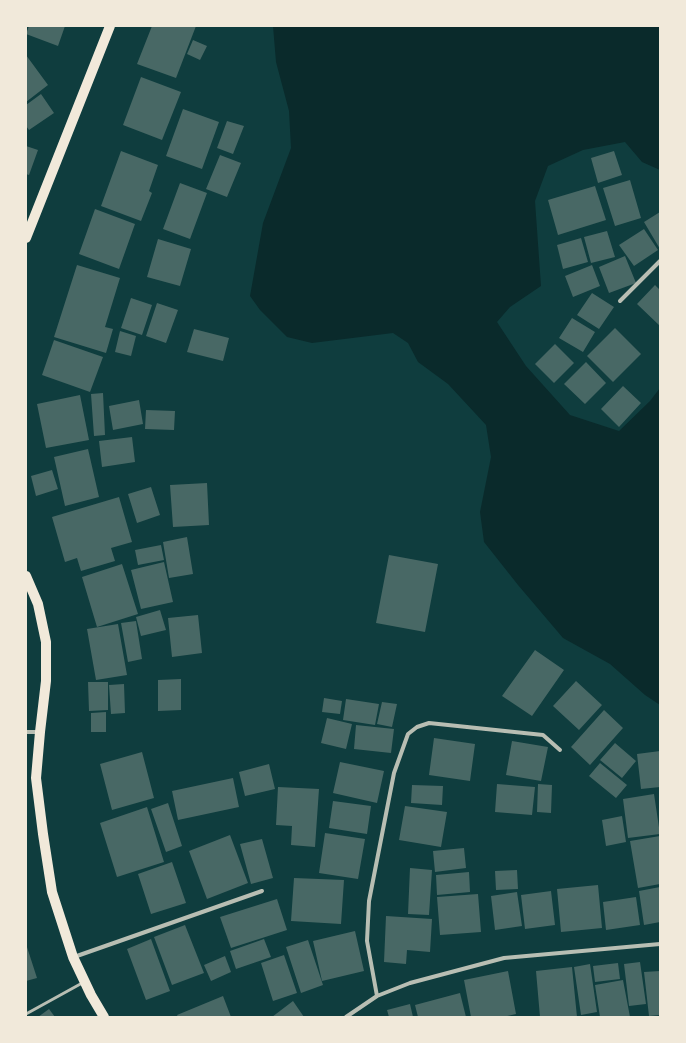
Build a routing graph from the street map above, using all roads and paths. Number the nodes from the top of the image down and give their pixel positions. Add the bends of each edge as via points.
1 (110, 26) edge
2 (26, 238) edge
3 (660, 261) edge
4 (620, 301) dead end
5 (26, 576) edge
6 (26, 732) edge
7 (40, 732) junction
8 (560, 750) dead end
9 (262, 891) dead end
10 (660, 944) edge
11 (73, 957) junction
12 (85, 981) junction
13 (377, 996) junction
14 (26, 1014) edge
15 (104, 1017) edge
16 (346, 1017) edge

1 - 2 main road
3 - 4 street
5 - 7 main road via 38,604 46,642 46,681
6 - 7 street
7 - 11 main road via 36,778 43,834 52,892
8 - 13 street via 543,735 428,723 408,734 394,773 369,901 367,941
9 - 11 street
10 - 13 street via 504,958 410,983
11 - 12 main road
12 - 14 lane
12 - 15 main road
13 - 16 street

